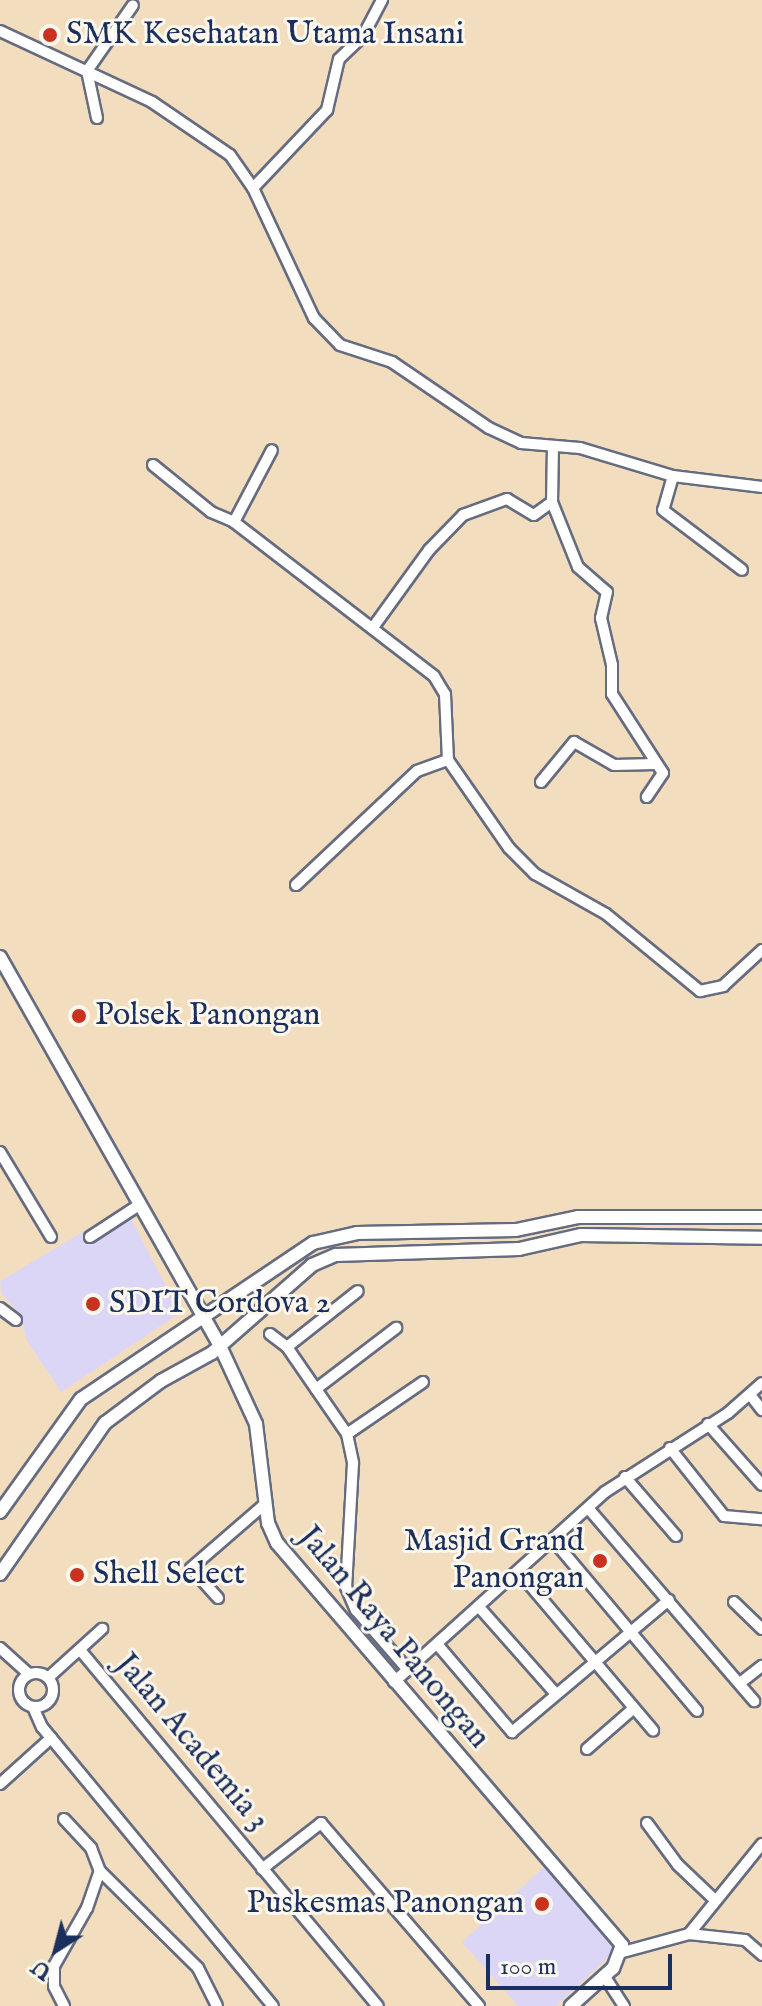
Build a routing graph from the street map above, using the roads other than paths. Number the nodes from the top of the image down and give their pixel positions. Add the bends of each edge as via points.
1 (382, 0) edge
2 (133, 5) dead end
3 (0, 31) edge
4 (87, 71) junction
5 (97, 118) dead end
6 (253, 188) junction
7 (553, 446) junction
8 (272, 450) dead end
9 (153, 465) dead end
10 (673, 476) junction
11 (762, 487) edge
12 (552, 502) junction
13 (234, 522) junction
14 (742, 570) dead end
15 (374, 626) junction
16 (448, 760) junction
17 (655, 764) junction
18 (541, 782) dead end
19 (647, 797) dead end
20 (296, 885) dead end
21 (762, 950) edge
22 (0, 957) edge
23 (0, 1152) edge
24 (139, 1205) junction
25 (578, 1217) junction
26 (762, 1217) edge
27 (581, 1235) junction
28 (51, 1237) dead end
29 (90, 1237) dead end
30 (762, 1238) edge
31 (358, 1291) dead end
32 (0, 1308) edge
33 (16, 1320) dead end
34 (205, 1321) junction
35 (396, 1328) dead end
36 (270, 1334) dead end
37 (220, 1346) junction
38 (287, 1347) junction
39 (423, 1382) dead end
40 (762, 1383) edge
41 (316, 1389) junction
42 (751, 1396) junction
43 (762, 1410) edge
44 (708, 1424) junction
45 (347, 1434) junction
46 (670, 1448) junction
47 (625, 1477) junction
48 (762, 1485) edge
49 (266, 1503) junction
50 (588, 1508) junction
51 (0, 1512) edge
52 (762, 1519) edge
53 (676, 1536) dead end
54 (554, 1541) junction
55 (518, 1571) junction
56 (0, 1574) edge
57 (218, 1598) dead end
58 (669, 1600) junction
59 (734, 1602) dead end
60 (479, 1607) junction
61 (102, 1629) dead end
62 (762, 1629) edge
63 (632, 1631) junction
64 (437, 1644) junction
65 (0, 1648) edge
66 (80, 1650) junction
67 (595, 1663) junction
68 (762, 1666) edge
69 (408, 1670) junction
70 (29, 1674) junction
71 (49, 1677) junction
72 (394, 1682) junction
73 (740, 1683) junction
74 (556, 1694) junction
75 (754, 1701) dead end
76 (33, 1707) junction
77 (634, 1708) junction
78 (697, 1711) dead end
79 (653, 1730) dead end
80 (51, 1738) junction
81 (587, 1749) dead end
82 (0, 1784) edge
83 (64, 1819) dead end
84 (647, 1823) dead end
85 (762, 1844) edge
86 (262, 1869) junction
87 (100, 1871) junction
88 (715, 1900) junction
89 (689, 1934) junction
90 (623, 1952) junction
91 (762, 1955) edge
92 (605, 1977) junction
93 (270, 2005) edge
94 (64, 2006) edge
95 (217, 2006) edge
96 (378, 2006) edge
97 (479, 2006) edge
98 (571, 2006) edge
99 (624, 2006) edge

1 - 6 street via 363,36 339,59 327,110
2 - 4 street
3 - 4 street
4 - 5 street
4 - 6 street via 211,138
6 - 7 street via 284,259 325,332 340,345 392,362 504,436
7 - 10 street via 606,454
7 - 12 street
8 - 13 street
9 - 13 street via 211,512
10 - 11 street
10 - 14 street via 663,510
12 - 15 street via 534,515 507,499 463,515 429,550
12 - 17 street via 578,567 606,589 601,618 611,659 612,694
13 - 15 street
15 - 16 street via 441,686
16 - 20 street via 417,771
16 - 21 street via 522,862 606,914 692,988 708,992 723,986
17 - 18 street via 614,765 574,742
17 - 19 street via 663,777
22 - 24 street, Jalan Raya Panongan
23 - 28 street
24 - 29 street
24 - 34 street, Jalan Raya Panongan
25 - 26 street
25 - 27 street
25 - 34 street via 516,1230 330,1237 298,1250
27 - 30 street
27 - 37 street via 519,1249 336,1255 301,1274
31 - 38 street
32 - 33 street
34 - 37 street, Jalan Raya Panongan
34 - 51 street via 137,1357 81,1399
35 - 41 street
36 - 38 street
37 - 49 street, Jalan Raya Panongan via 256,1424
37 - 56 street via 105,1423
38 - 41 street
39 - 45 street
40 - 42 street
41 - 45 street
42 - 43 street
42 - 44 street
44 - 46 street
44 - 48 street
45 - 69 street via 353,1463 346,1587 356,1610
46 - 47 street
46 - 52 street via 724,1516
47 - 50 street
47 - 53 street
49 - 57 street via 191,1568
49 - 72 street, Jalan Raya Panongan via 277,1543
50 - 54 street
50 - 58 street
54 - 55 street
54 - 63 street
55 - 60 street
55 - 67 street
58 - 63 street
58 - 73 street
59 - 62 street
60 - 64 street
60 - 74 street
61 - 66 street
63 - 67 street
63 - 78 street
64 - 69 street
64 - 74 street via 512,1732
65 - 70 street
66 - 71 street
66 - 86 street, Jalan Academia 3
67 - 74 street
67 - 77 street
68 - 73 street
69 - 72 street
70 - 71 street
70 - 76 street via 19,1692
71 - 76 street via 52,1698
72 - 90 street, Jalan Raya Panongan via 617,1937
73 - 75 street
76 - 80 street
77 - 79 street
77 - 81 street
80 - 82 street
80 - 93 street
83 - 87 street via 91,1848
84 - 88 street via 678,1865
85 - 88 street
86 - 96 street, Jalan Academia 3
86 - 97 street via 321,1823
87 - 94 street via 87,1908 52,1972
87 - 95 street via 198,1968
88 - 89 street
89 - 90 street
89 - 91 street via 745,1940
90 - 92 street
92 - 98 street
92 - 99 street

